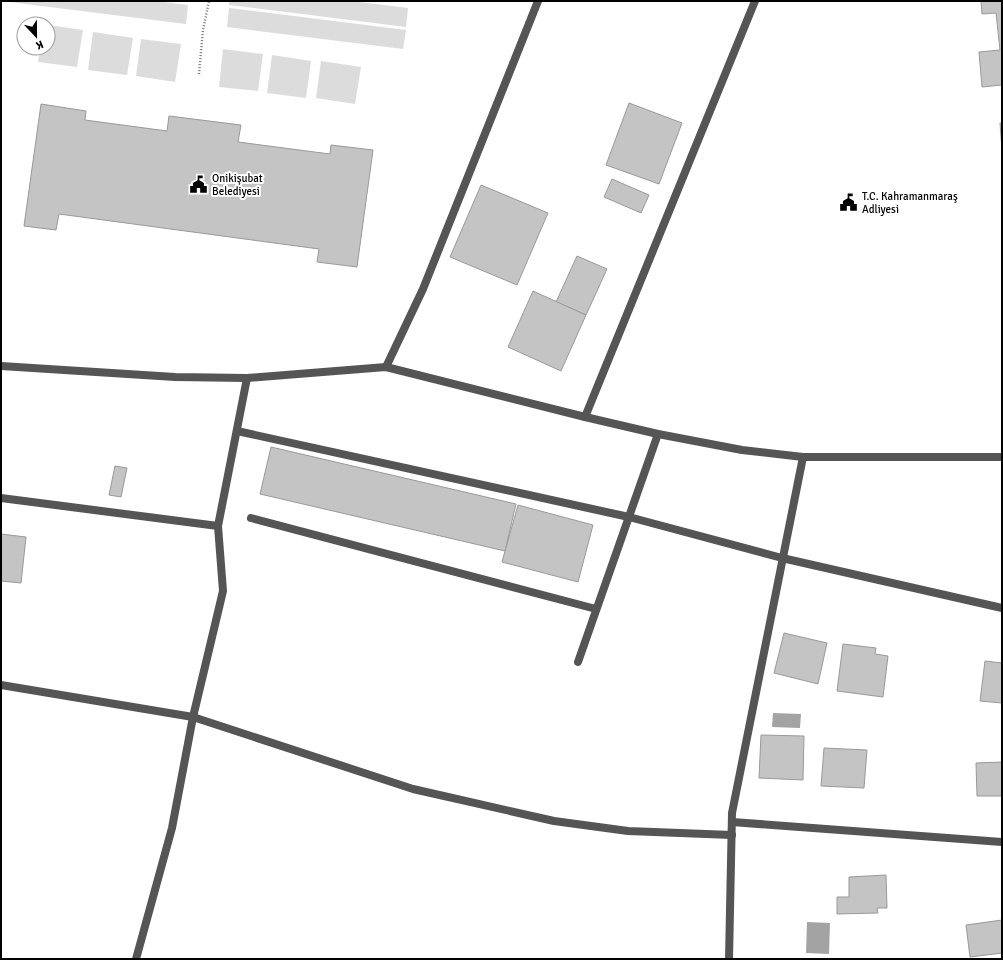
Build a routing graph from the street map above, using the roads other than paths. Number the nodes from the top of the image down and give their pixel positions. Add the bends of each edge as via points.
1 (538, 1) edge
2 (756, 1) edge
3 (1, 366) edge
4 (386, 367) junction
5 (247, 378) junction
6 (585, 418) junction
7 (237, 430) junction
8 (658, 434) junction
9 (803, 457) junction
10 (1002, 457) edge
11 (1, 498) edge
12 (628, 517) junction
13 (251, 518) dead end
14 (218, 526) junction
15 (782, 558) junction
16 (1002, 608) edge
17 (596, 609) junction
18 (578, 662) dead end
19 (1, 685) edge
20 (193, 717) junction
21 (732, 822) junction
22 (732, 835) junction
23 (1002, 842) edge
24 (136, 959) edge
25 (729, 959) edge

1 - 4 street via 423,288
2 - 6 street
3 - 5 street via 175,377
4 - 5 street
4 - 6 street
5 - 7 street
6 - 8 street
7 - 12 street
7 - 14 street
8 - 9 street via 742,450
8 - 12 street
9 - 10 street
9 - 15 street
11 - 14 street
12 - 15 street
12 - 17 street
13 - 17 street
14 - 20 street via 223,591
15 - 16 street
15 - 21 street
17 - 18 street
19 - 20 street
20 - 22 street via 413,789 554,821 628,831
20 - 24 street via 172,828
21 - 22 street
21 - 23 street
22 - 25 street

